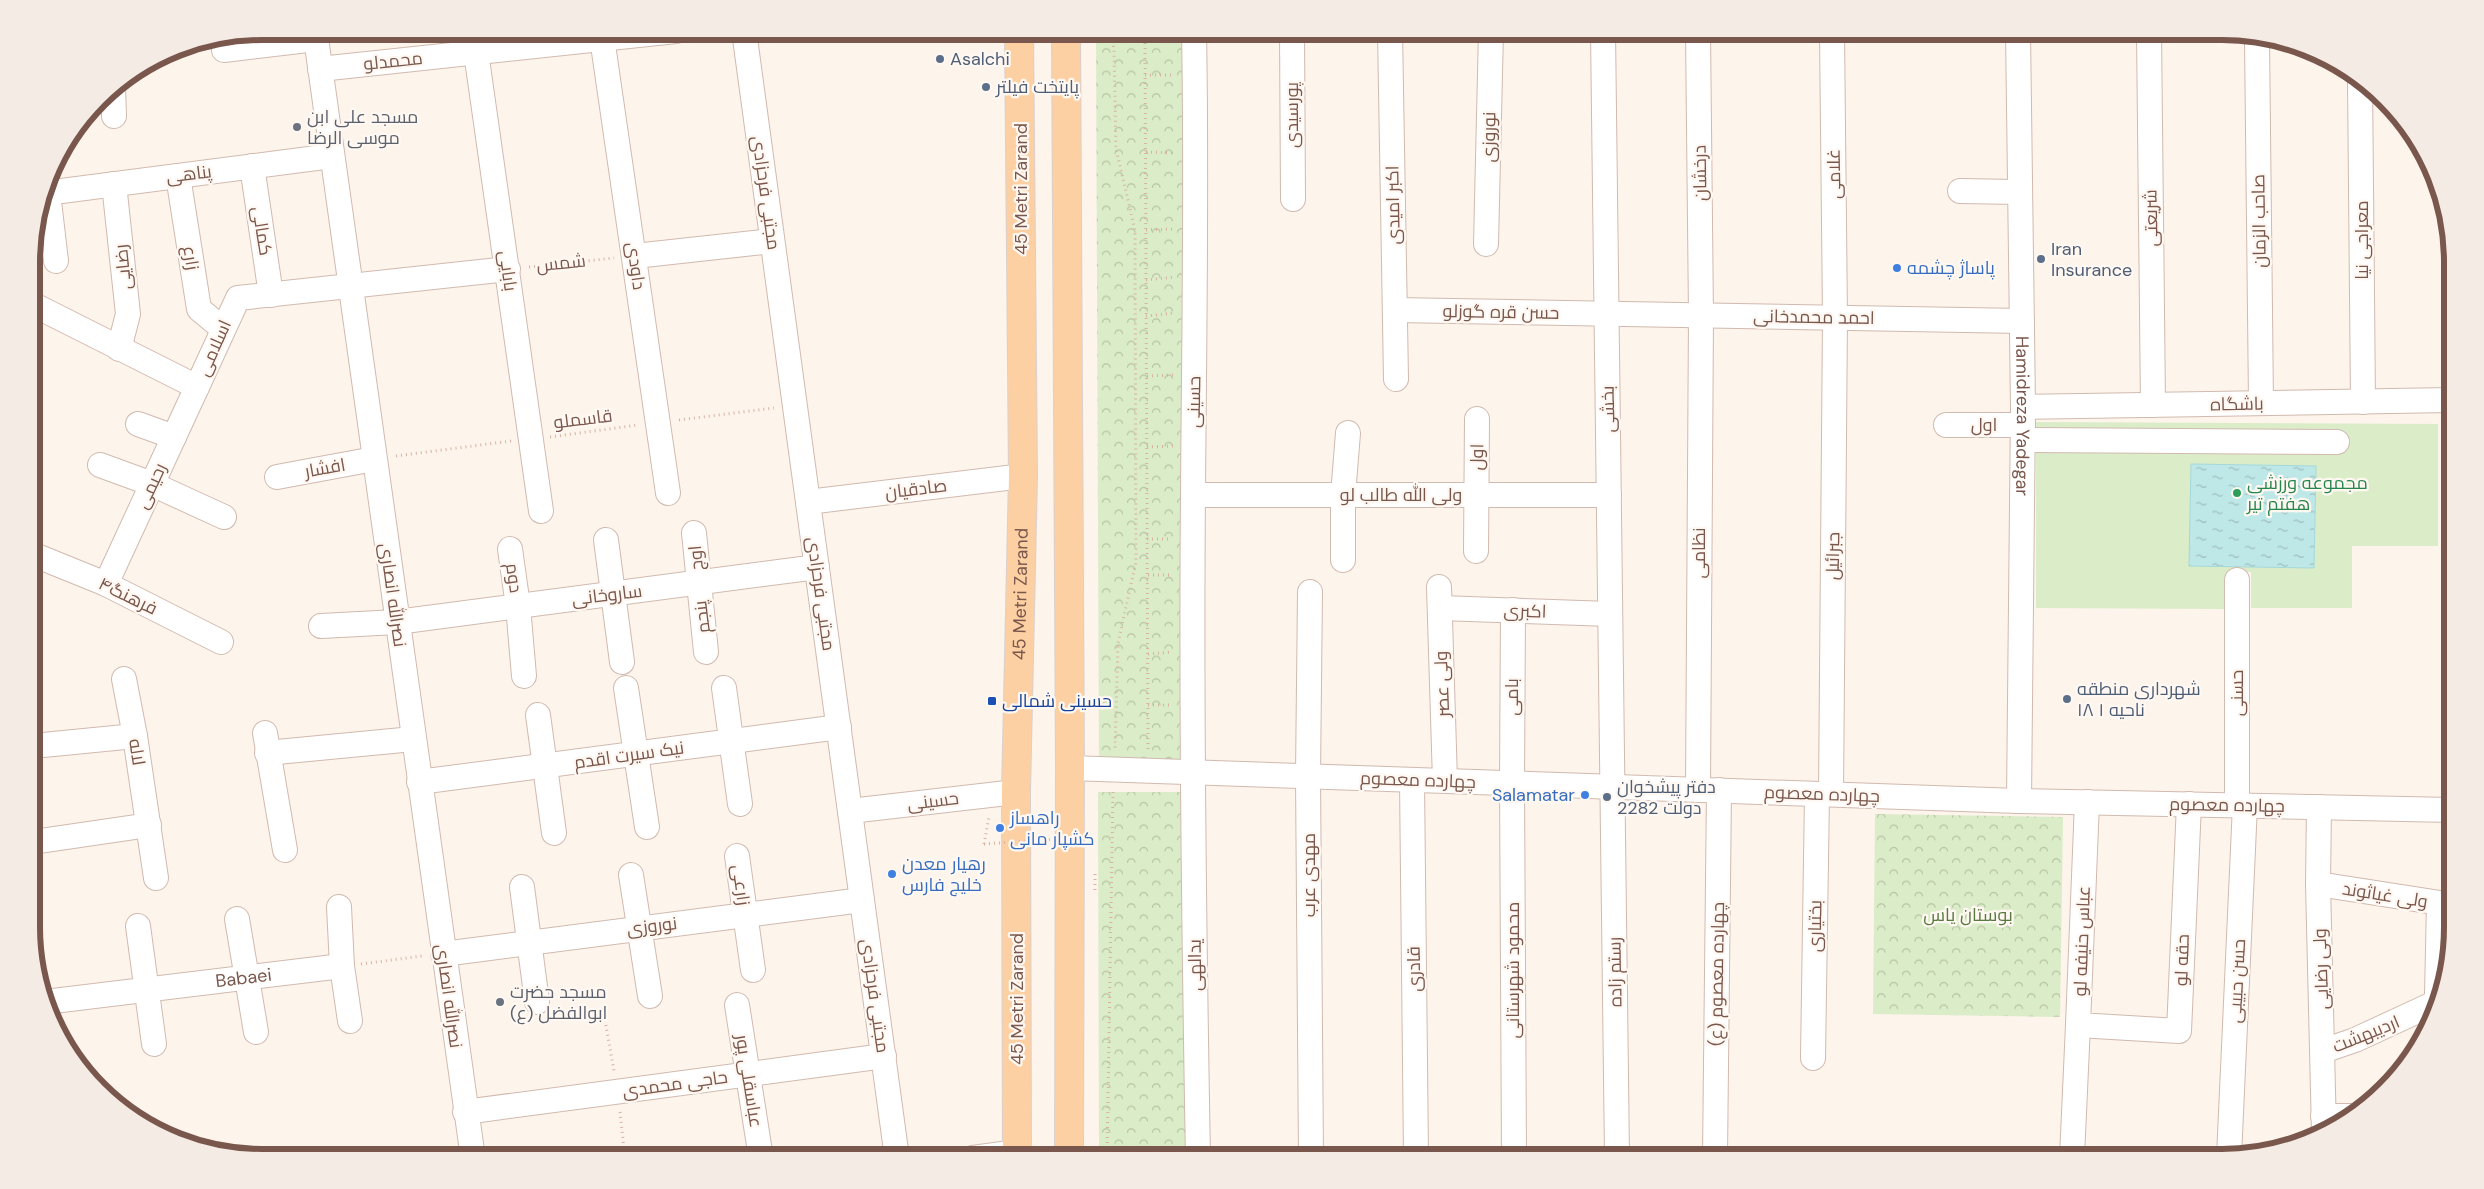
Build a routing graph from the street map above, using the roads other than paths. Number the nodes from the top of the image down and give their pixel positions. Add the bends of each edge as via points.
1 (285, 40) edge
2 (316, 40) edge
3 (511, 40) edge
4 (603, 40) edge
5 (745, 40) edge
6 (1019, 40) edge
7 (1073, 40) edge
8 (1186, 40) edge
9 (1292, 40) edge
10 (1390, 40) edge
11 (1491, 40) edge
12 (1603, 40) edge
13 (1698, 40) edge
14 (1832, 40) edge
15 (2018, 40) edge
16 (2149, 40) edge
17 (474, 42) edge
18 (2257, 43) edge
19 (224, 50) dead end
20 (320, 69) junction
21 (2360, 89) edge
22 (113, 98) edge
23 (114, 116) dead end
24 (332, 156) junction
25 (252, 166) junction
26 (178, 176) junction
27 (114, 184) junction
28 (1960, 191) dead end
29 (52, 192) edge
30 (2019, 192) junction
31 (1293, 199) dead end
32 (48, 203) edge
33 (772, 241) junction
34 (1486, 244) dead end
35 (635, 256) junction
36 (56, 260) dead end
37 (508, 269) junction
38 (350, 286) junction
39 (272, 295) junction
40 (40, 308) edge
41 (1395, 310) junction
42 (1607, 314) junction
43 (1701, 316) junction
44 (1835, 318) junction
45 (2022, 321) junction
46 (223, 329) junction
47 (119, 349) junction
48 (1396, 379) dead end
49 (196, 387) junction
50 (2444, 400) edge
51 (2363, 402) junction
52 (2261, 403) junction
53 (2153, 405) junction
54 (1477, 419) dead end
55 (138, 424) dead end
56 (2023, 424) junction
57 (1946, 425) dead end
58 (1348, 432) dead end
59 (174, 437) junction
60 (2337, 442) dead end
61 (374, 459) junction
62 (100, 465) dead end
63 (1023, 476) junction
64 (277, 477) dead end
65 (152, 484) junction
66 (668, 492) dead end
67 (1476, 494) junction
68 (1609, 494) junction
69 (1193, 495) junction
70 (1343, 495) junction
71 (808, 502) junction
72 (541, 511) dead end
73 (224, 516) dead end
74 (694, 533) dead end
75 (606, 540) dead end
76 (510, 549) dead end
77 (1476, 551) dead end
78 (40, 557) edge
79 (1343, 560) dead end
80 (817, 567) junction
81 (2237, 580) dead end
82 (698, 583) junction
83 (106, 584) junction
84 (1310, 592) dead end
85 (614, 594) junction
86 (1440, 598) joint
87 (518, 606) junction
88 (1513, 610) junction
89 (1610, 614) junction
90 (397, 622) junction
91 (321, 626) dead end
92 (221, 642) dead end
93 (706, 652) dead end
94 (622, 662) dead end
95 (524, 676) dead end
96 (124, 679) dead end
97 (626, 688) dead end
98 (724, 688) dead end
99 (538, 715) dead end
100 (839, 727) junction
101 (135, 736) junction
102 (413, 739) junction
103 (731, 741) junction
104 (40, 745) edge
105 (636, 754) junction
106 (546, 766) junction
107 (1070, 768) junction
108 (1192, 772) junction
109 (1308, 776) junction
110 (1412, 780) junction
111 (1445, 781) junction
112 (419, 782) junction
113 (1512, 783) junction
114 (1612, 787) junction
115 (1708, 790) junction
116 (1016, 792) junction
117 (1824, 794) junction
118 (2019, 801) junction
119 (2087, 802) junction
120 (740, 804) dead end
121 (2189, 804) junction
122 (2241, 805) junction
123 (2319, 807) junction
124 (2444, 810) edge
125 (850, 811) junction
126 (149, 825) junction
127 (647, 827) dead end
128 (554, 833) dead end
129 (40, 841) edge
130 (285, 850) dead end
131 (737, 856) dead end
132 (631, 876) dead end
133 (156, 878) dead end
134 (2318, 884) junction
135 (522, 887) dead end
136 (862, 900) junction
137 (2444, 904) edge
138 (339, 907) dead end
139 (745, 915) junction
140 (237, 919) dead end
141 (2444, 924) edge
142 (138, 926) dead end
143 (639, 928) junction
144 (529, 942) junction
145 (443, 954) junction
146 (342, 966) junction
147 (753, 970) dead end
148 (2439, 974) edge
149 (245, 978) junction
150 (145, 990) junction
151 (650, 996) dead end
152 (53, 1001) edge
153 (537, 1002) dead end
154 (737, 1005) dead end
155 (2429, 1006) edge
156 (350, 1021) dead end
157 (2078, 1025) junction
158 (256, 1032) dead end
159 (154, 1044) dead end
160 (2323, 1050) junction
161 (884, 1056) junction
162 (1813, 1058) dead end
163 (749, 1074) junction
164 (466, 1112) junction
165 (2324, 1124) edge
166 (472, 1149) edge
167 (760, 1149) edge
168 (896, 1149) edge
169 (1017, 1149) edge
170 (1069, 1149) edge
171 (1190, 1149) edge
172 (1311, 1149) edge
173 (1416, 1149) edge
174 (1514, 1149) edge
175 (1617, 1149) edge
176 (1715, 1149) edge
177 (2072, 1149) edge
178 (2229, 1149) edge

1 - 19 street
2 - 20 street, نصرالله انصاری
3 - 17 street, محمدلو
4 - 35 street, داودی
5 - 33 street, مجتبی فرحزادی
6 - 63 main road, 45 Metri Zarand
7 - 107 main road
8 - 69 street, حسینی via 1197,194
9 - 31 street, پورسیدی
10 - 41 street, اکبر امیدی
11 - 34 street, نوروزی
12 - 42 street, بخشی
13 - 43 street, درخشان
14 - 44 street, غلامی
15 - 30 street, Hamidreza Yadegar
16 - 53 street, شریعتی
17 - 20 street, محمدلو
17 - 37 street, بابایی
18 - 52 street, صاحب الزمان
20 - 24 street, نصرالله انصاری
21 - 51 street, معراجی نیا
22 - 23 street
24 - 25 street, پناهی
24 - 38 street, نصرالله انصاری
25 - 26 street, پناهی
25 - 39 street, کمالی
26 - 27 street, پناهی
26 - 46 street, زارع via 200,309
27 - 29 street, پناهی
27 - 47 street, رضایی via 128,314
28 - 30 street
30 - 45 street, Hamidreza Yadegar
32 - 36 street
33 - 35 street
33 - 71 street, مجتبی فرحزادی
35 - 66 street, داودی
37 - 38 street
37 - 72 street, بابایی
38 - 39 street, اسلامی
38 - 61 street, نصرالله انصاری
39 - 46 street, اسلامی via 238,298
40 - 47 street, اسلامی
41 - 42 street, حسن قره گوزلو
41 - 48 street, اکبر امیدی
42 - 43 street, احمد محمدخانی
42 - 68 street, بخشی
43 - 44 street, احمد محمدخانی
43 - 115 street, نظامی
44 - 45 street, احمد محمدخانی
44 - 117 street, جبرائیل
45 - 56 street, Hamidreza Yadegar
46 - 49 street, اسلامی
47 - 49 street, اسلامی
49 - 59 street, رحیمی
50 - 51 street, باشگاه
51 - 52 street, باشگاه
52 - 53 street, باشگاه
53 - 56 street, باشگاه
54 - 67 street, اول
55 - 59 street
56 - 57 street, اول
56 - 60 street
56 - 118 street, Hamidreza Yadegar
58 - 70 street
59 - 65 street, رحیمی
61 - 64 street, افشار
61 - 90 street, نصرالله انصاری
62 - 65 street
63 - 71 street, صادقیان
63 - 116 main road, 45 Metri Zarand
65 - 73 street
65 - 83 street, رحیمی
67 - 68 street, ولی الله طالب لو
67 - 70 street, ولی الله طالب لو
67 - 77 street
68 - 89 street, بخشی
69 - 70 street, ولی الله طالب لو
69 - 108 street, حسینی
70 - 79 street
71 - 80 street, مجتبی فرحزادی
74 - 82 street, اوج
75 - 85 street
76 - 87 street, دوم
78 - 83 street, فرهنگ۴
80 - 82 street, ساروخانی
80 - 100 street, مجتبی فرحزادی
81 - 122 street, حسنی
82 - 85 street, ساروخانی
82 - 93 street, پنجم
83 - 92 street, فرهنگ۴
84 - 109 street, مهدی عرب
85 - 87 street, ساروخانی
85 - 94 street
86 - 88 street, اکبری
86 - 111 street, ولی عصر
87 - 90 street, ساروخانی
87 - 95 street, دوم
88 - 89 street, اکبری
88 - 113 street, بامی
89 - 114 street, بخشی
90 - 91 street, ساروخانی
90 - 102 street, نصرالله انصاری
96 - 101 street, لاله
97 - 105 street
98 - 103 street
99 - 106 street
100 - 103 street, نیک سیرت اقدم
100 - 125 street, مجتبی فرحزادی
101 - 104 street
101 - 126 street, لاله
102 - 112 street, نصرالله انصاری
102 - 130 street via 266,743
103 - 105 street, نیک سیرت اقدم
103 - 120 street
105 - 106 street, نیک سیرت اقدم
105 - 127 street
106 - 112 street, نیک سیرت اقدم
106 - 128 street
107 - 108 street, چهارده معصوم
107 - 170 main road
108 - 109 street, چهارده معصوم
108 - 171 street, یدالهی
109 - 110 street, چهارده معصوم
109 - 172 street, مهدی عرب
110 - 111 street, چهارده معصوم
110 - 173 street, قادری
111 - 113 street, چهارده معصوم
112 - 145 street, نصرالله انصاری
113 - 114 street, چهارده معصوم
113 - 174 street, محمود شهرستانی
114 - 115 street, چهارده معصوم
114 - 175 street, رستم زاده
115 - 117 street, چهارده معصوم
115 - 176 street, چهارده معصوم (ع)
116 - 125 street, حسینی
116 - 169 main road, 45 Metri Zarand
117 - 118 street, چهارده معصوم
117 - 162 street, بختیاری
118 - 119 street, چهارده معصوم
119 - 121 street, چهارده معصوم
119 - 157 street, عباس حنیفه لو
121 - 122 street, چهارده معصوم
121 - 157 street, حقه لو via 2179,1031
122 - 123 street, چهارده معصوم
122 - 178 street, حسن حبیبی
123 - 124 street, چهارده معصوم
123 - 134 street, ولی رضایی
125 - 136 street, مجتبی فرحزادی
126 - 129 street
126 - 133 street, لاله
131 - 139 street, زارعی
132 - 143 street
134 - 137 street, ولی غیاثوند
134 - 160 street, ولی رضایی
135 - 144 street
136 - 139 street, نوروزی
136 - 161 street, مجتبی فرحزادی
138 - 146 street
139 - 143 street, نوروزی
139 - 147 street
140 - 149 street
141 - 148 street
142 - 150 street
143 - 144 street, نوروزی
143 - 151 street
144 - 145 street, نوروزی
144 - 153 street
145 - 164 street, نصرالله انصاری
146 - 149 street, Babaei
146 - 156 street
149 - 150 street, Babaei
149 - 158 street
150 - 152 street, Babaei
150 - 159 street
154 - 163 street, عباسقلی پور
155 - 160 street, اردیبهشت via 2364,1037
157 - 177 street, عباس حنیفه لو
160 - 165 street, ولی رضایی
161 - 163 street, حاجی محمدی
161 - 168 street, مجتبی فرحزادی
163 - 164 street, حاجی محمدی
163 - 167 street, عباسقلی پور
164 - 166 street, نصرالله انصاری

